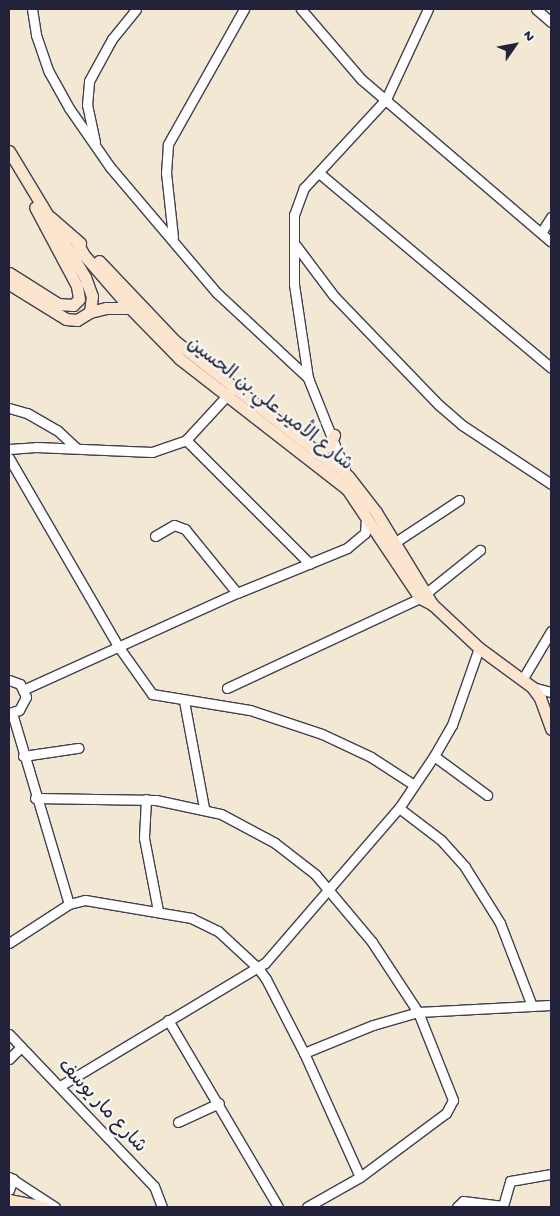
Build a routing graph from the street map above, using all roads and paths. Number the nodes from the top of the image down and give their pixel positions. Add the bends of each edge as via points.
1 (32, 9) edge
2 (136, 9) edge
3 (244, 9) edge
4 (301, 9) edge
5 (536, 9) edge
6 (425, 10) edge
7 (551, 22) edge
8 (386, 99) junction
9 (96, 147) junction
10 (9, 151) edge
11 (9, 164) edge
12 (319, 173) junction
13 (551, 217) edge
14 (46, 218) junction
15 (541, 233) junction
16 (173, 237) junction
17 (75, 239) junction
18 (551, 242) edge
19 (294, 243) junction
20 (9, 273) edge
21 (9, 284) edge
22 (130, 308) junction
23 (90, 312) junction
24 (551, 368) edge
25 (308, 378) junction
26 (231, 392) junction
27 (9, 408) edge
28 (334, 435) junction
29 (186, 440) junction
30 (76, 448) junction
31 (9, 449) edge
32 (319, 452) junction
33 (9, 458) edge
34 (348, 476) junction
35 (551, 484) edge
36 (347, 489) junction
37 (459, 500) dead end
38 (366, 513) junction
39 (155, 536) dead end
40 (394, 543) junction
41 (480, 550) dead end
42 (310, 564) junction
43 (236, 593) junction
44 (426, 598) junction
45 (551, 631) edge
46 (118, 646) junction
47 (479, 648) junction
48 (9, 680) edge
49 (522, 680) junction
50 (532, 687) junction
51 (227, 688) dead end
52 (25, 689) junction
53 (551, 692) edge
54 (184, 701) junction
55 (10, 713) edge
56 (551, 728) edge
57 (78, 748) dead end
58 (23, 756) junction
59 (434, 756) junction
60 (414, 785) junction
61 (487, 796) dead end
62 (36, 798) junction
63 (146, 799) junction
64 (204, 808) junction
65 (398, 808) junction
66 (330, 888) junction
67 (69, 904) junction
68 (158, 911) junction
69 (9, 943) edge
70 (258, 968) junction
71 (551, 1005) edge
72 (532, 1006) junction
73 (418, 1012) junction
74 (168, 1020) junction
75 (9, 1034) edge
76 (21, 1047) junction
77 (304, 1053) junction
78 (9, 1059) edge
79 (60, 1086) junction
80 (219, 1103) junction
81 (178, 1122) dead end
82 (551, 1174) edge
83 (360, 1177) junction
84 (11, 1178) edge
85 (9, 1190) edge
86 (9, 1200) edge
87 (44, 1207) edge
88 (55, 1207) edge
89 (162, 1207) edge
90 (278, 1207) edge
91 (307, 1207) edge
92 (457, 1207) edge

1 - 9 street via 36,35 49,72
2 - 9 street via 112,39 89,81 87,105
3 - 16 street via 168,144 166,173
4 - 8 street via 342,60
5 - 7 street
6 - 8 street
8 - 12 street
8 - 15 street
9 - 16 street via 140,204
10 - 14 street, شارع الأمير علي بن الحسين
11 - 14 street, شارع الأمير علي بن الحسين
12 - 19 street via 298,198
12 - 24 street
13 - 15 street
14 - 17 street, شارع الأمير علي بن الحسين
14 - 20 street via 77,286 79,299 73,305 58,304
14 - 23 street via 91,290
15 - 18 street
16 - 25 street via 217,293
17 - 22 street, شارع الأمير علي بن الحسين via 84,255
17 - 26 street, شارع الأمير علي بن الحسين via 175,341
19 - 25 street via 297,319
19 - 35 street via 334,296 439,405 462,425
21 - 23 street via 66,319 77,320
22 - 23 street via 114,307
22 - 26 street, شارع الأمير علي بن الحسين via 180,359
25 - 28 street
26 - 29 street
26 - 32 street, شارع الأمير علي بن الحسين
26 - 36 street, شارع الأمير علي بن الحسين
27 - 30 street via 27,413 57,430
28 - 32 street via 330,444
28 - 34 street
29 - 30 street via 152,452
29 - 42 street
30 - 31 street
32 - 34 street, شارع الأمير علي بن الحسين
33 - 46 street
34 - 36 street
34 - 40 street, شارع الأمير علي بن الحسين via 363,492
36 - 38 street, شارع الأمير علي بن الحسين
37 - 40 street
38 - 42 street via 365,533 354,545
38 - 44 street, شارع الأمير علي بن الحسين
39 - 43 street via 174,525 185,529
40 - 44 street, شارع الأمير علي بن الحسين
41 - 44 street
42 - 43 street
43 - 46 street
44 - 47 street, شارع الأمير علي بن الحسين
44 - 51 street
45 - 49 street
46 - 52 street
46 - 54 street via 152,694
47 - 49 street, شارع الأمير علي بن الحسين
47 - 59 street via 452,725
48 - 52 street
49 - 50 street, شارع الأمير علي بن الحسين
50 - 53 street
50 - 56 street, شارع الأمير علي بن الحسين via 540,698
52 - 55 street via 24,704
54 - 60 street via 250,710 322,734 372,757
54 - 64 street
55 - 58 street
57 - 58 street
58 - 62 street
59 - 60 street
59 - 61 street
60 - 65 street
62 - 63 street
62 - 67 street
63 - 64 street
63 - 68 street via 144,838
64 - 66 street via 249,826 276,843
65 - 66 street
65 - 72 street via 441,840 465,867 500,923
66 - 70 street
66 - 73 street via 372,942
67 - 68 street via 95,901
67 - 69 street
68 - 70 street via 191,918 218,931
70 - 74 street
70 - 77 street
71 - 72 street
72 - 73 street
73 - 77 street via 373,1025
73 - 83 street via 453,1096 452,1103 446,1113
74 - 79 street
74 - 80 street
75 - 76 street, شارع مار يوسف
76 - 78 street
76 - 79 street, شارع مار يوسف
77 - 83 street
79 - 89 street, شارع مار يوسف via 154,1186
80 - 81 street
80 - 90 street
82 - 92 street via 510,1181 503,1206 463,1201
83 - 91 street
84 - 85 street
84 - 88 street
86 - 87 street

